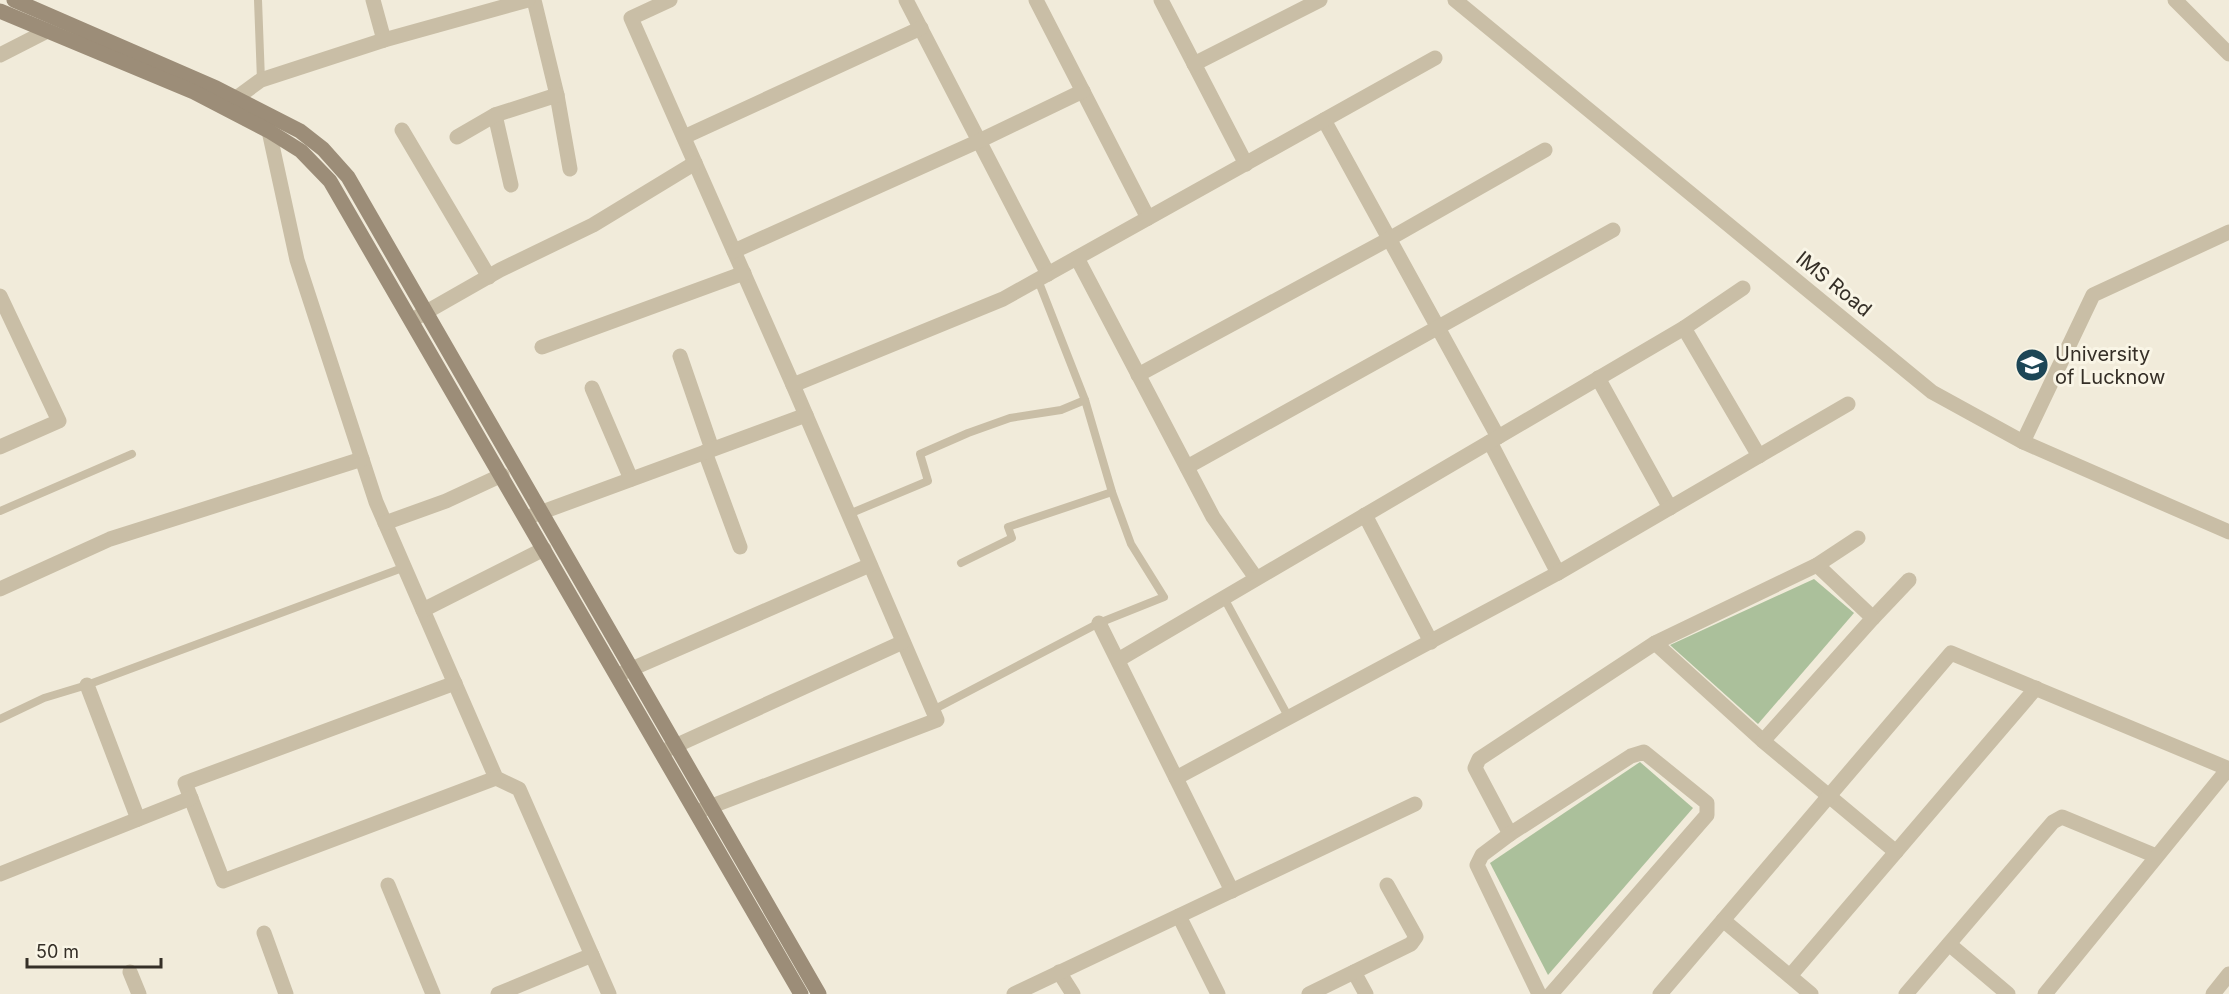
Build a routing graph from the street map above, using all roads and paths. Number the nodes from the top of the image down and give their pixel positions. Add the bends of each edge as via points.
1 (14, 0) edge
2 (258, 0) edge
3 (373, 0) edge
4 (528, 0) edge
5 (534, 0) edge
6 (670, 0) edge
7 (906, 0) edge
8 (1036, 0) edge
9 (1161, 0) edge
10 (1320, 0) edge
11 (1455, 0) edge
12 (2175, 0) edge
13 (645, 5) edge
14 (0, 11) edge
15 (921, 28) junction
16 (47, 31) junction
17 (384, 39) junction
18 (119, 53) junction
19 (2229, 54) edge
20 (0, 55) edge
21 (1435, 58) dead end
22 (1194, 64) junction
23 (261, 80) junction
24 (1083, 91) junction
25 (557, 95) junction
26 (229, 103) junction
27 (495, 115) junction
28 (1324, 120) junction
29 (402, 130) dead end
30 (269, 131) junction
31 (458, 137) dead end
32 (684, 137) junction
33 (979, 141) junction
34 (1545, 150) dead end
35 (695, 163) junction
36 (1246, 164) junction
37 (570, 169) dead end
38 (511, 185) dead end
39 (1148, 218) junction
40 (1613, 230) dead end
41 (2229, 232) edge
42 (1389, 239) junction
43 (734, 251) junction
44 (1077, 258) junction
45 (744, 273) junction
46 (489, 277) junction
47 (1043, 277) junction
48 (1743, 288) dead end
49 (0, 296) edge
50 (425, 312) junction
51 (412, 320) junction
52 (1438, 327) junction
53 (1684, 328) junction
54 (542, 347) dead end
55 (680, 356) dead end
56 (1138, 375) junction
57 (1598, 378) junction
58 (793, 385) junction
59 (592, 388) dead end
60 (1085, 400) junction
61 (1848, 404) dead end
62 (806, 415) junction
63 (1494, 440) junction
64 (2023, 442) junction
65 (0, 447) edge
66 (708, 450) junction
67 (132, 454) dead end
68 (1759, 456) junction
69 (362, 459) junction
70 (1187, 467) junction
71 (502, 475) junction
72 (631, 478) junction
73 (1112, 492) junction
74 (1670, 508) junction
75 (0, 511) edge
76 (849, 514) junction
77 (533, 515) junction
78 (1365, 515) junction
79 (385, 523) junction
80 (2229, 532) edge
81 (1858, 538) dead end
82 (740, 547) dead end
83 (544, 549) junction
84 (961, 563) dead end
85 (870, 565) junction
86 (1817, 565) junction
87 (405, 567) junction
88 (1558, 573) junction
89 (1256, 578) junction
90 (1909, 580) dead end
91 (0, 588) edge
92 (1224, 598) junction
93 (423, 610) junction
94 (1873, 618) junction
95 (1100, 623) junction
96 (903, 642) junction
97 (1431, 642) junction
98 (1655, 643) junction
99 (1118, 660) junction
100 (624, 672) junction
101 (455, 683) junction
102 (87, 685) junction
103 (2036, 688) junction
104 (933, 710) junction
105 (1289, 718) junction
106 (0, 719) edge
107 (1762, 741) junction
108 (668, 749) junction
109 (2228, 769) edge
110 (496, 778) junction
111 (1176, 778) junction
112 (1829, 796) junction
113 (191, 798) junction
114 (1415, 804) dead end
115 (703, 809) junction
116 (138, 819) junction
117 (1510, 834) junction
118 (1896, 852) junction
119 (2156, 856) junction
120 (0, 874) edge
121 (388, 885) dead end
122 (1387, 885) dead end
123 (1232, 891) junction
124 (1179, 916) junction
125 (1724, 920) junction
126 (264, 933) dead end
127 (1949, 944) junction
128 (592, 955) junction
129 (130, 972) dead end
130 (1059, 972) junction
131 (1354, 972) junction
132 (2229, 974) edge
133 (1790, 976) junction
134 (139, 994) edge
135 (286, 994) edge
136 (433, 994) edge
137 (498, 994) edge
138 (609, 994) edge
139 (801, 994) edge
140 (819, 994) edge
141 (1014, 994) edge
142 (1073, 994) edge
143 (1218, 994) edge
144 (1309, 994) edge
145 (1365, 994) edge
146 (1539, 994) edge
147 (1551, 994) edge
148 (1660, 994) edge
149 (1811, 994) edge
150 (1906, 994) edge
151 (2008, 994) edge
152 (2045, 994) edge
153 (2212, 994) edge

1 - 18 street
2 - 23 lane
3 - 17 street
4 - 17 street
5 - 25 street
6 - 13 street
7 - 15 street
8 - 24 street
9 - 22 street
10 - 22 street
11 - 64 street, IMS Road via 1932,392
12 - 19 street
13 - 32 street via 632,18
14 - 16 street
15 - 32 street
15 - 33 street
16 - 18 street
16 - 20 street
17 - 23 street
18 - 26 street
21 - 28 street
22 - 36 street
23 - 26 street
24 - 33 street
24 - 39 street
25 - 27 street
25 - 37 street
26 - 30 street
26 - 50 street via 300,130 323,150 348,177
27 - 31 street
27 - 38 street
28 - 36 street
28 - 42 street
29 - 46 street
30 - 51 street via 301,150 330,181
30 - 69 street via 297,260
32 - 35 street
33 - 43 street
33 - 47 street
34 - 42 street
35 - 43 street
35 - 46 street via 593,225
36 - 39 street
39 - 44 street
40 - 52 street
41 - 64 street via 2093,295
42 - 52 street
42 - 56 street
43 - 45 street
44 - 47 street
44 - 56 street
45 - 54 street
45 - 58 street
46 - 50 street
47 - 58 street via 1003,299
47 - 60 lane
48 - 53 street
49 - 65 street via 59,421
50 - 51 street
50 - 77 street
51 - 71 street
52 - 63 street
52 - 70 street
53 - 57 street
53 - 68 street
55 - 66 street
56 - 70 street
57 - 63 street
57 - 74 street
58 - 62 street
59 - 72 street
60 - 73 lane
60 - 76 lane via 1061,410 1010,418 920,454 928,481
61 - 68 street
62 - 66 street
62 - 76 street
63 - 78 street
63 - 88 street
64 - 80 street, IMS Road
66 - 72 street
66 - 82 street
67 - 75 lane
68 - 74 street
69 - 79 street
69 - 91 street via 110,539
70 - 89 street via 1213,517
71 - 77 street
71 - 79 street
72 - 77 street
73 - 84 lane via 1008,527 1012,538
73 - 95 lane via 1131,543 1164,597
74 - 88 street
76 - 85 street
77 - 83 street
77 - 100 street
78 - 89 street
78 - 97 street
79 - 87 street
81 - 86 street
83 - 93 street
83 - 100 street
85 - 96 street
85 - 100 street
86 - 94 street
86 - 98 street
87 - 93 street
87 - 102 lane
88 - 97 street
89 - 92 street
90 - 94 street
92 - 99 street
92 - 105 lane
93 - 101 street
94 - 107 street
95 - 99 street
95 - 104 lane
96 - 104 street
96 - 108 street
97 - 105 street
98 - 107 street
98 - 117 street via 1479,759 1475,768
99 - 111 street
100 - 108 street
101 - 110 street
101 - 113 street via 184,783
102 - 106 lane via 44,698
102 - 116 street
103 - 109 street
103 - 112 street via 1952,652
103 - 118 street
104 - 115 street via 937,720
105 - 111 street
107 - 112 street
108 - 115 street
109 - 119 street
110 - 113 street via 223,880
110 - 128 street via 519,789
111 - 123 street
112 - 118 street
112 - 125 street
113 - 116 street
114 - 123 street
115 - 139 street
115 - 140 street
116 - 120 street
117 - 146 street via 1482,855 1477,865
117 - 147 street via 1631,756 1644,752 1707,803 1707,815
118 - 133 street
119 - 127 street via 2062,817 2053,822
119 - 152 street
121 - 136 street
122 - 131 street via 1416,937 1411,944
123 - 124 street
124 - 130 street
124 - 143 street
125 - 133 street
125 - 148 street
126 - 135 street
127 - 150 street
127 - 151 street
128 - 137 street
128 - 138 street
129 - 134 street
130 - 141 street
130 - 142 street
131 - 144 street
131 - 145 street
132 - 153 street
133 - 149 street

